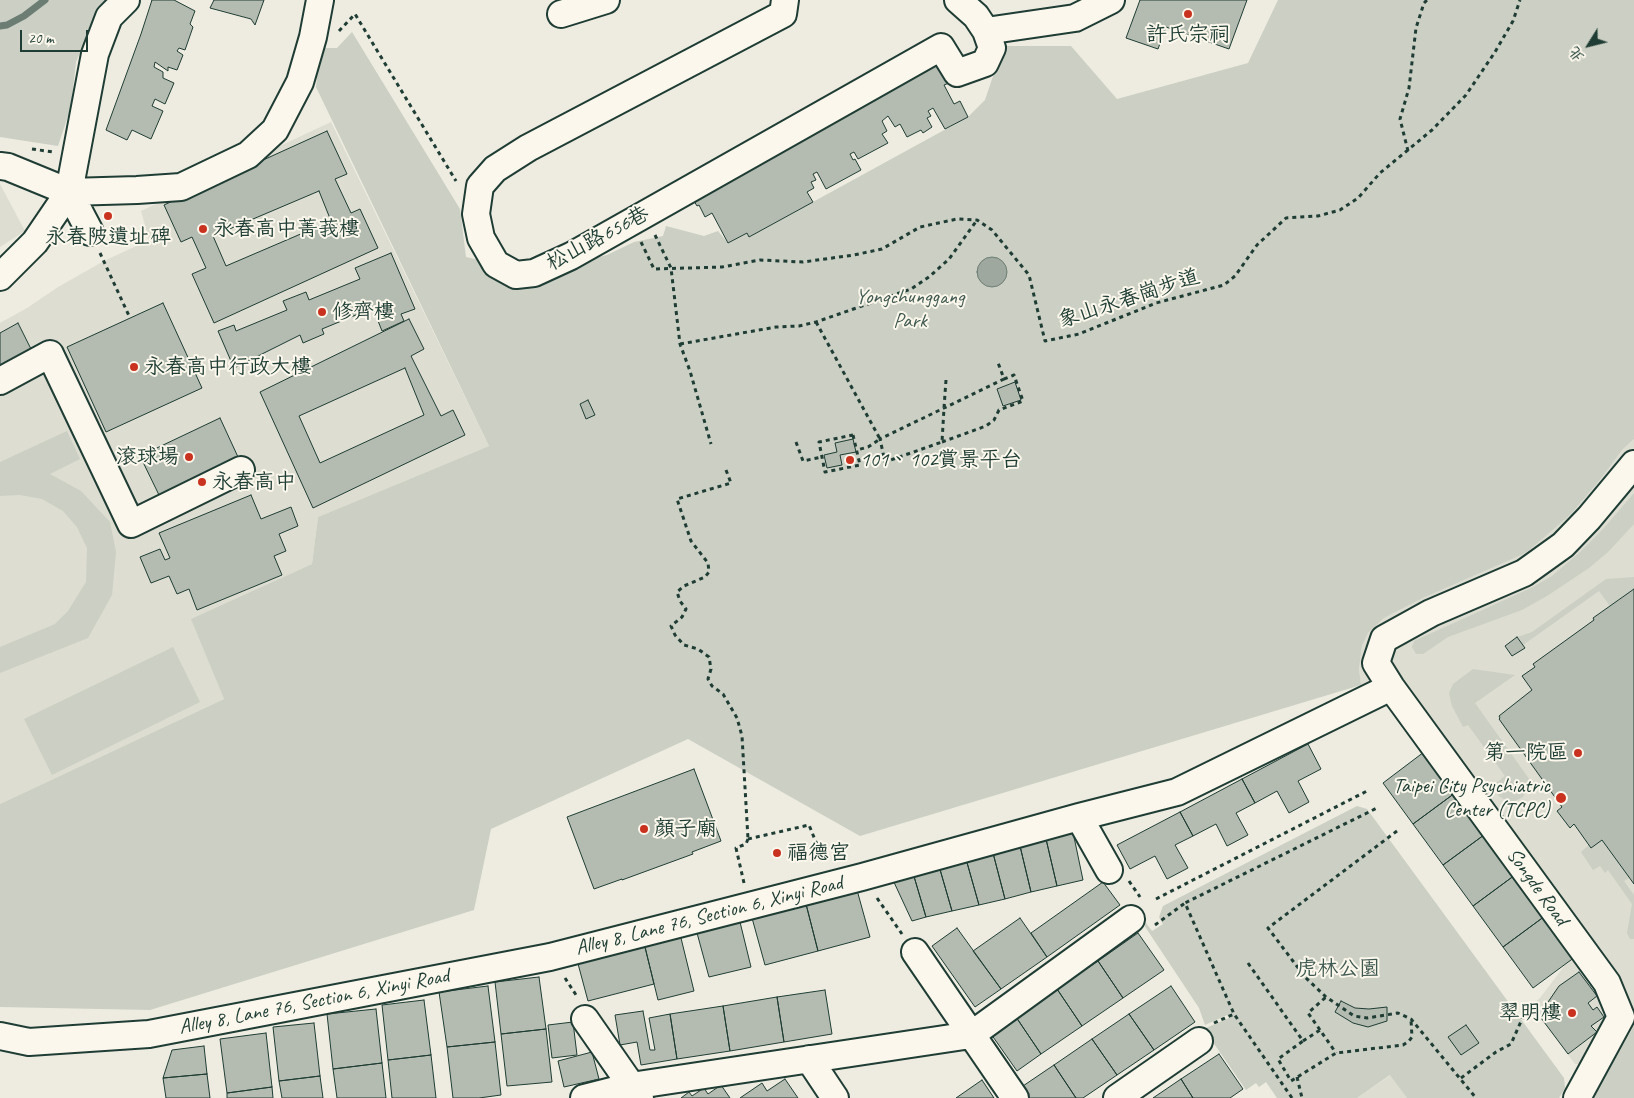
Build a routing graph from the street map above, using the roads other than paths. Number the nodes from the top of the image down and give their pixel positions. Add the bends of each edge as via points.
1 (126, 0) edge
2 (341, 0) edge
3 (606, 0) edge
4 (785, 0) edge
5 (958, 0) edge
6 (1111, 0) edge
7 (561, 14) dead end
8 (317, 20) edge
9 (986, 31) junction
10 (0, 166) edge
11 (69, 192) junction
12 (90, 232) road end
13 (0, 277) edge
14 (0, 381) edge
15 (1634, 464) edge
16 (241, 470) dead end
17 (1391, 687) junction
18 (1079, 817) junction
19 (1109, 870) dead end
20 (1141, 923) road end
21 (915, 952) road end
22 (586, 1020) road end
23 (1205, 1033) road end
24 (971, 1035) junction
25 (0, 1036) edge
26 (809, 1059) junction
27 (636, 1092) edge
28 (584, 1098) edge
29 (835, 1098) edge
30 (1015, 1098) edge
31 (1117, 1098) edge
32 (1577, 1098) edge

1 - 11 street via 109,17 95,54
2 - 8 street
3 - 7 street
4 - 9 street, 松山路656巷 via 783,14 528,148 495,169 480,186 476,214 481,238 496,264 516,275 534,273 571,256 940,47 957,73 985,63 992,48
5 - 9 street via 976,16
6 - 9 street via 1075,18
8 - 11 street via 300,82 275,130 248,155 181,187
10 - 11 street
11 - 12 street
11 - 13 street via 34,242
14 - 16 street via 50,354 131,524
15 - 17 street via 1563,545 1524,573 1431,613 1384,639 1376,663
17 - 18 street, Alley 8, Lane 76, Section 6, Xinyi Road via 1177,792
17 - 32 street, Songde Road via 1607,983 1621,1017
18 - 19 street
18 - 25 street, Alley 8, Lane 76, Section 6, Xinyi Road via 550,957 149,1034 29,1042
20 - 24 street
21 - 24 street
22 - 27 street
23 - 31 street
24 - 26 street
24 - 30 street
26 - 27 street
26 - 29 street
27 - 28 street

